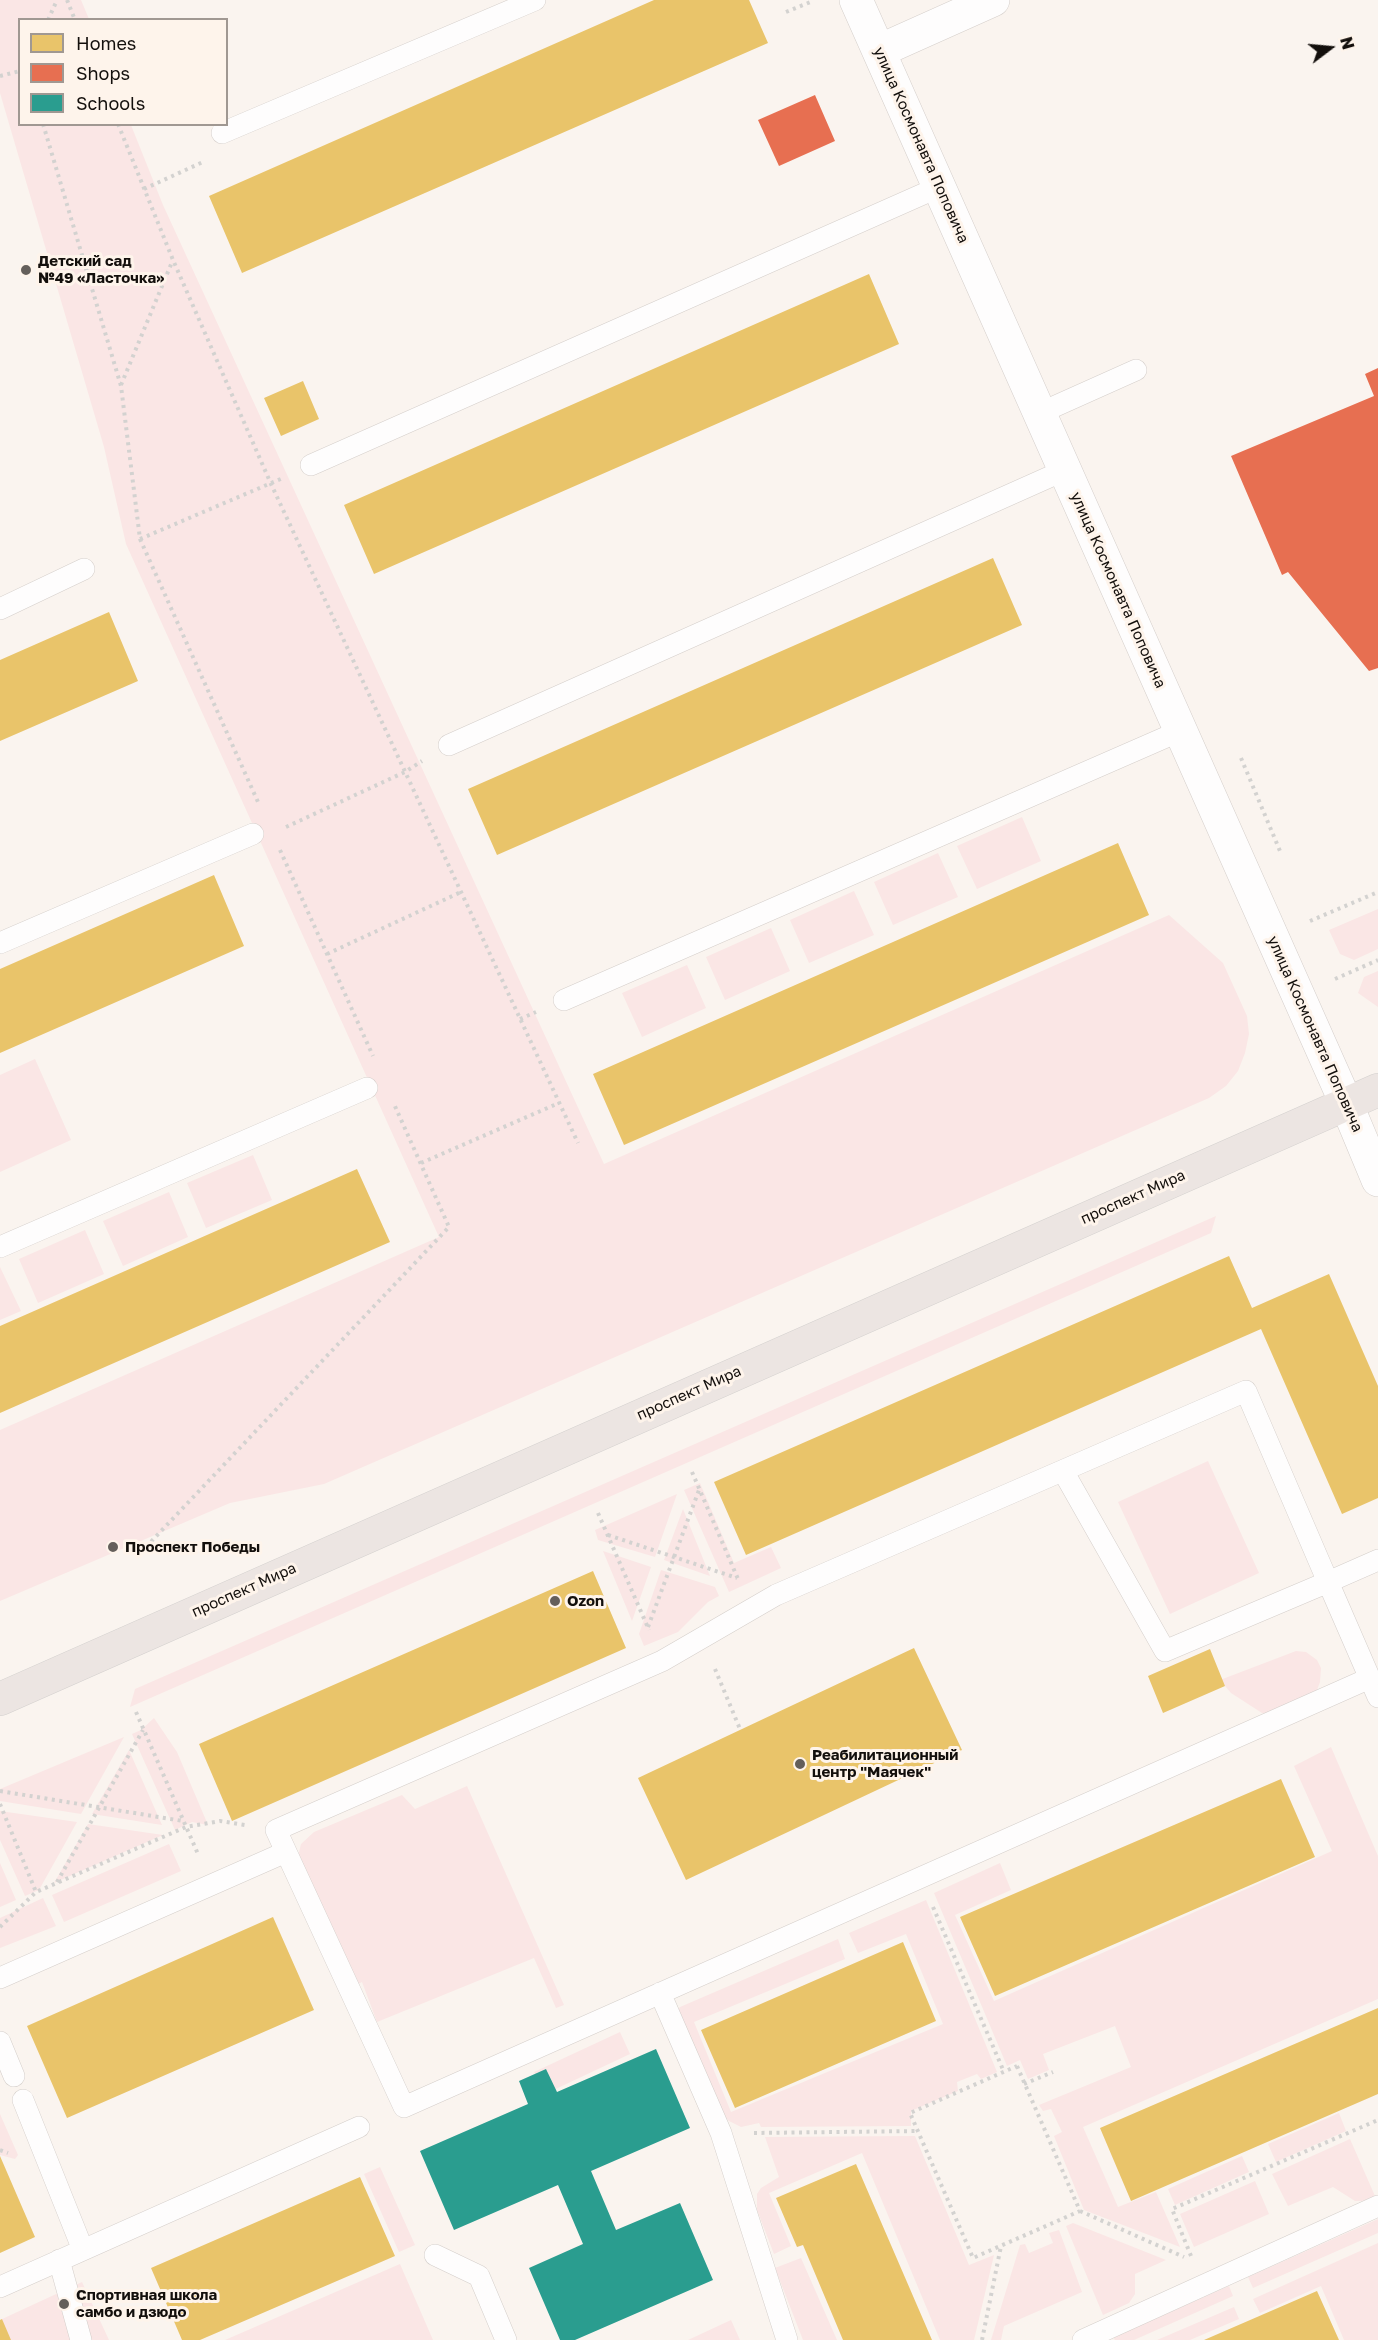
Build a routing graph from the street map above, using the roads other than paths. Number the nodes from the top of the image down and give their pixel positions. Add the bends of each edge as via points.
1 (535, 0) edge
2 (856, 0) edge
3 (993, 0) edge
4 (879, 51) junction
5 (222, 133) road end
6 (939, 187) junction
7 (1136, 370) dead end
8 (1040, 413) junction
9 (311, 465) road end
10 (1065, 470) junction
11 (84, 569) dead end
12 (0, 609) edge
13 (1180, 731) junction
14 (449, 746) road end
15 (253, 834) road end
16 (0, 943) edge
17 (564, 1000) dead end
18 (367, 1088) dead end
19 (1378, 1090) edge
20 (1346, 1103) junction
21 (1378, 1180) edge
22 (0, 1246) edge
23 (1063, 1471) junction
24 (1378, 1560) edge
25 (1328, 1582) junction
26 (1370, 1678) junction
27 (1378, 1697) edge
28 (0, 1699) edge
29 (286, 1852) junction
30 (0, 1977) edge
31 (660, 1993) junction
32 (0, 2042) edge
33 (14, 2076) dead end
34 (23, 2100) dead end
35 (359, 2127) dead end
36 (1378, 2206) edge
37 (83, 2250) junction
38 (435, 2255) dead end
39 (59, 2260) junction
40 (0, 2287) edge
41 (81, 2340) edge
42 (506, 2340) edge
43 (787, 2340) edge
44 (1083, 2340) edge

1 - 5 lane
2 - 4 street, улица Космонавта Поповича
3 - 4 street
4 - 6 street, улица Космонавта Поповича
6 - 8 street, улица Космонавта Поповича
6 - 9 lane
7 - 8 lane
8 - 10 street, улица Космонавта Поповича
10 - 13 street, улица Космонавта Поповича
10 - 14 lane
11 - 12 lane
13 - 17 lane
13 - 20 street, улица Космонавта Поповича
15 - 16 lane
18 - 22 lane
19 - 20 main road, проспект Мира
20 - 21 street, улица Космонавта Поповича
20 - 28 main road, проспект Мира
23 - 25 lane via 1165,1651
23 - 25 lane via 1246,1391
23 - 29 lane via 776,1595 662,1661 276,1830
24 - 25 lane
25 - 26 lane
26 - 27 lane
26 - 31 lane
29 - 30 lane
29 - 31 lane via 404,2107
31 - 43 lane via 721,2133
32 - 33 lane
34 - 37 lane
35 - 37 lane
36 - 44 lane
37 - 39 lane
38 - 42 lane via 479,2276
39 - 40 lane
39 - 41 lane

